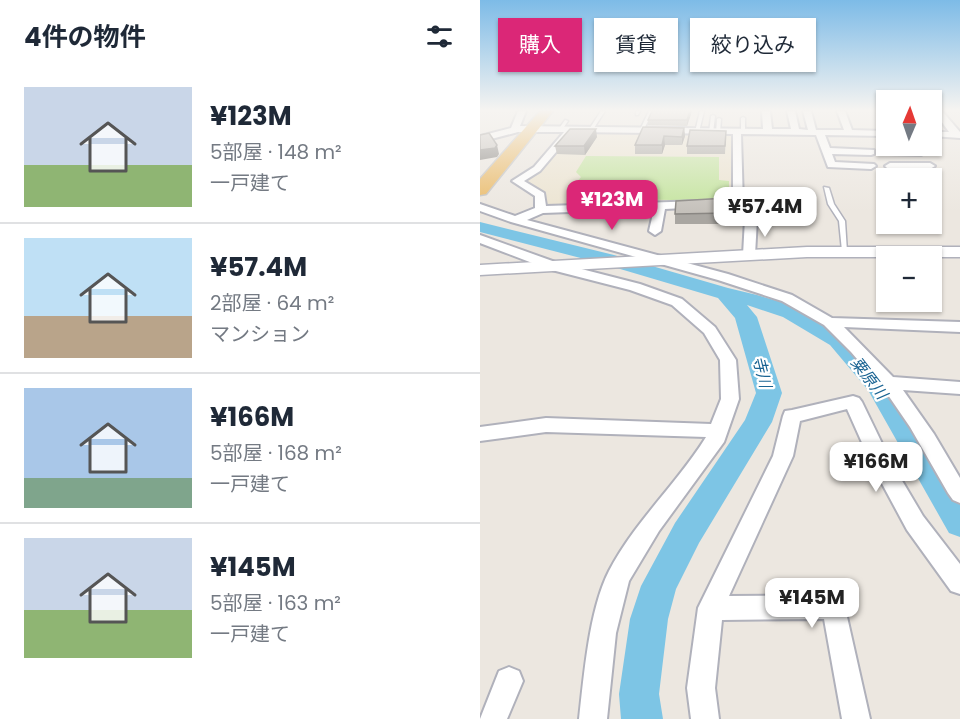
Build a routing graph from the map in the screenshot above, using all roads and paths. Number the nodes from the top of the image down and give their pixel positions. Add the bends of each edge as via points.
1 (511, 145) edge
2 (554, 145) edge
3 (736, 145) edge
4 (823, 145) edge
5 (826, 151) junction
6 (871, 152) dead end
7 (924, 156) edge
8 (871, 166) dead end
9 (890, 166) dead end
10 (826, 188) dead end
11 (480, 190) edge
12 (660, 205) junction
13 (480, 207) edge
14 (541, 210) junction
15 (751, 219) dead end
16 (515, 220) junction
17 (655, 231) dead end
18 (480, 239) edge
19 (845, 251) junction
20 (960, 252) edge
21 (749, 255) junction
22 (663, 260) junction
23 (557, 265) junction
24 (480, 270) edge
25 (829, 322) junction
26 (960, 327) edge
27 (890, 383) junction
28 (960, 388) edge
29 (718, 431) junction
30 (480, 434) edge
31 (960, 495) edge
32 (960, 583) edge
33 (711, 608) junction
34 (509, 681) dead end
35 (493, 719) edge
36 (593, 719) edge
37 (705, 719) edge
38 (856, 719) edge

1 - 11 highway
2 - 14 street via 537,169 517,181 540,195
3 - 12 street via 740,202
4 - 5 street
5 - 6 street
5 - 8 street via 831,165
7 - 9 street via 930,166
10 - 19 lane via 842,221
12 - 14 street
12 - 17 street
13 - 16 street
14 - 16 street
15 - 21 street
16 - 22 street
18 - 23 street
19 - 20 street
19 - 21 street
21 - 22 street
22 - 23 street
22 - 25 street via 787,298
23 - 24 street
23 - 29 street via 678,302 710,330 728,360 730,399
25 - 26 street
25 - 27 street
27 - 28 street
27 - 31 street
29 - 30 street via 546,424
29 - 36 street via 714,442 651,524 618,578 603,633
32 - 33 street via 915,523 853,402 792,416 783,456
33 - 37 street via 701,688
33 - 38 street via 834,607
34 - 35 street

